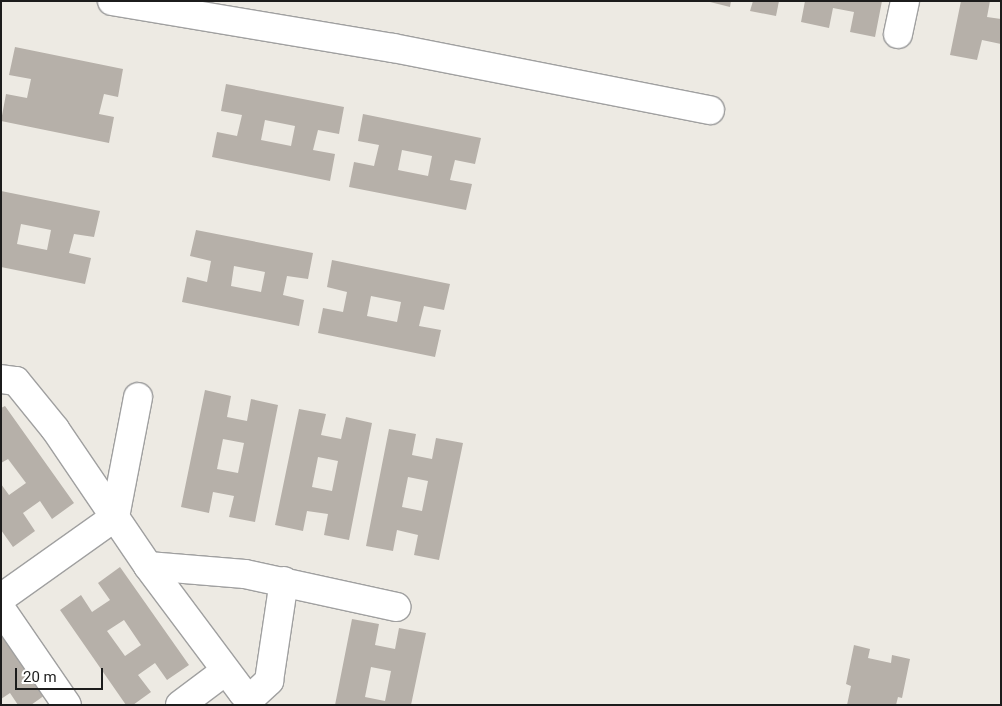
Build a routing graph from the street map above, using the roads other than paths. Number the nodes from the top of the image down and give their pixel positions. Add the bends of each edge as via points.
1 (112, 1) edge
2 (905, 1) edge
3 (898, 34) dead end
4 (710, 110) dead end
5 (1, 379) edge
6 (138, 398) dead end
7 (115, 517) junction
8 (148, 566) junction
9 (284, 582) junction
10 (1, 598) edge
11 (396, 607) dead end
12 (1, 609) edge
13 (224, 672) junction
14 (67, 705) edge
15 (180, 705) edge

1 - 4 street via 393,48
2 - 3 street
5 - 7 street via 16,381
6 - 7 street
7 - 8 street
7 - 10 street
8 - 9 street via 196,567
8 - 13 street
9 - 11 street
9 - 13 street via 269,681 254,695 243,693
12 - 14 street
13 - 15 street

